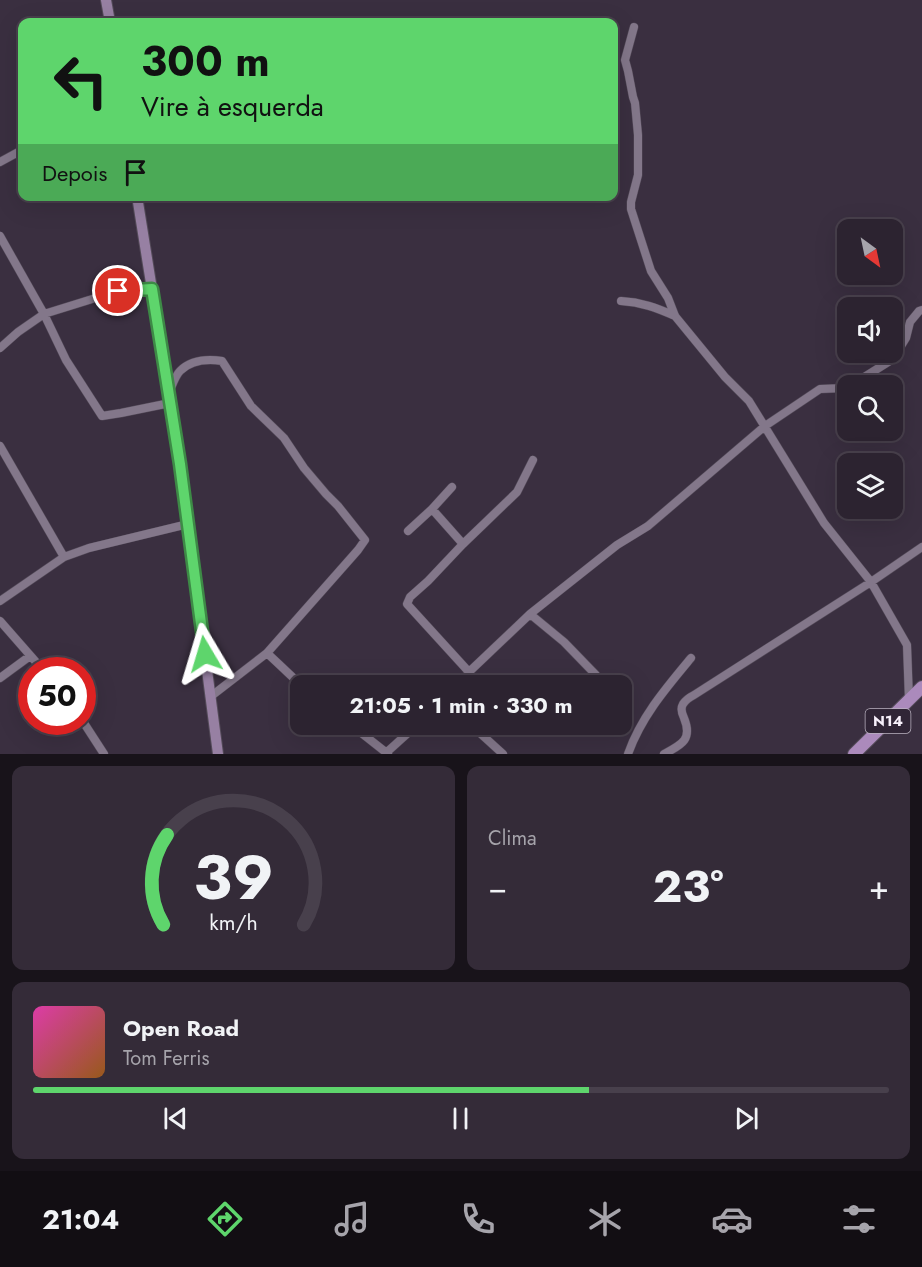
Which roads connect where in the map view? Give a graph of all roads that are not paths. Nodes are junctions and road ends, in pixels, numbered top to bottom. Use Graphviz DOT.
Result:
graph roads {
  1 [pos="106,0"];
  2 [pos="109,18"];
  3 [pos="634,27"];
  4 [pos="0,149"];
  5 [pos="18,152"];
  6 [pos="2,160"];
  7 [pos="138,201"];
  8 [pos="0,236"];
  9 [pos="152,289"];
  10 [pos="621,301"];
  11 [pos="922,310"];
  12 [pos="44,314"];
  13 [pos="675,316"];
  14 [pos="0,348"];
  15 [pos="867,375"];
  16 [pos="837,387"];
  17 [pos="170,398"];
  18 [pos="765,426"];
  19 [pos="0,446"];
  20 [pos="533,460"];
  21 [pos="452,487"];
  22 [pos="432,509"];
  23 [pos="188,524"];
  24 [pos="408,531"];
  25 [pos="463,544"];
  26 [pos="922,547"];
  27 [pos="64,557"];
  28 [pos="871,582"];
  29 [pos="0,601"];
  30 [pos="530,614"];
  31 [pos="0,621"];
  32 [pos="267,653"];
  33 [pos="30,656"];
  34 [pos="691,658"];
  35 [pos="469,672"];
  36 [pos="290,675"];
  37 [pos="467,675"];
  38 [pos="596,675"];
  39 [pos="0,678"];
  40 [pos="922,687"];
  41 [pos="210,697"];
  42 [pos="909,700"];
  43 [pos="92,735"];
  44 [pos="364,735"];
  45 [pos="407,735"];
  46 [pos="482,735"];
  47 [pos="388,753"];
  48 [pos="104,754"];
  49 [pos="218,754"];
  50 [pos="503,754"];
  51 [pos="627,754"];
  52 [pos="663,754"];
  53 [pos="854,754"];
  1 -- 2 [label="main road"];
  3 -- 13 [label="street"];
  4 -- 6 [label="street"];
  5 -- 6 [label="street"];
  7 -- 9 [label="main road"];
  8 -- 12 [label="street"];
  9 -- 12 [label="street"];
  9 -- 17 [label="main road"];
  10 -- 13 [label="street"];
  11 -- 15 [label="street"];
  12 -- 14 [label="street"];
  12 -- 17 [label="street"];
  13 -- 18 [label="street"];
  16 -- 18 [label="street"];
  17 -- 23 [label="main road"];
  17 -- 32 [label="street"];
  18 -- 28 [label="street"];
  18 -- 30 [label="street"];
  19 -- 27 [label="street"];
  20 -- 25 [label="street"];
  21 -- 22 [label="street"];
  22 -- 24 [label="street"];
  22 -- 25 [label="street"];
  23 -- 27 [label="street"];
  23 -- 41 [label="main road"];
  25 -- 35 [label="street"];
  26 -- 28 [label="street"];
  27 -- 29 [label="street"];
  28 -- 42 [label="street"];
  28 -- 52 [label="street"];
  30 -- 35 [label="street"];
  30 -- 38 [label="street"];
  31 -- 33 [label="street"];
  32 -- 36 [label="street"];
  32 -- 41 [label="street"];
  33 -- 39 [label="street"];
  34 -- 51 [label="street"];
  35 -- 37 [label="street"];
  40 -- 42 [label="main road, N14"];
  41 -- 49 [label="main road"];
  42 -- 53 [label="main road, N14"];
  43 -- 48 [label="street"];
  44 -- 47 [label="street"];
  45 -- 47 [label="street"];
  46 -- 50 [label="street"];
}
